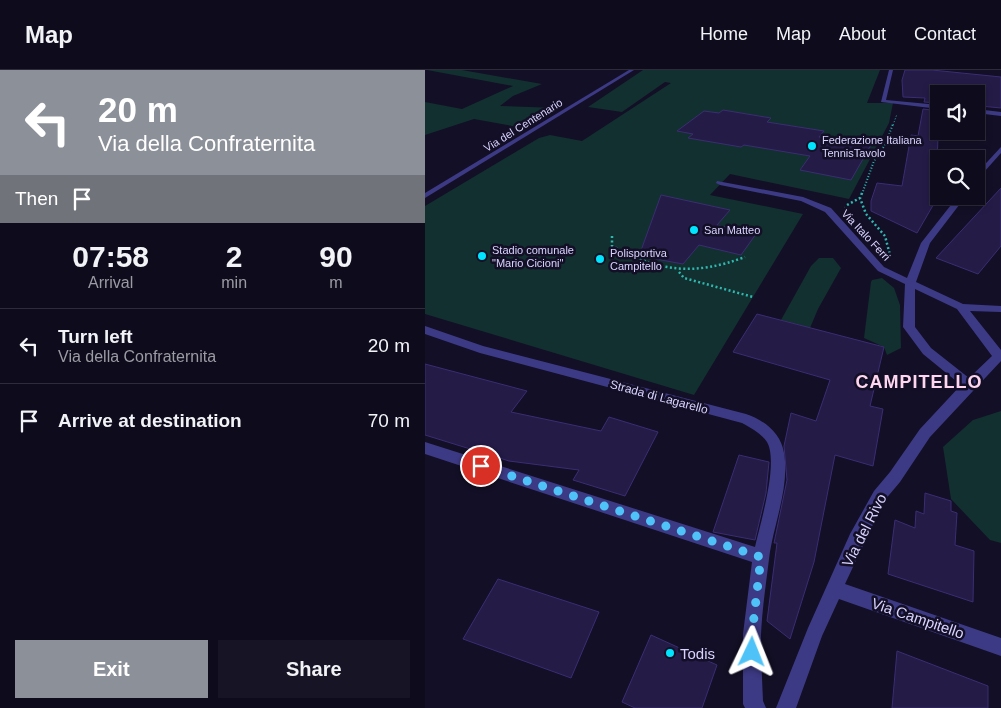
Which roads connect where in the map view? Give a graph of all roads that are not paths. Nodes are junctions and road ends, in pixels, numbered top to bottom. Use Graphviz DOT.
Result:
graph roads {
  1 [pos="632,70"];
  2 [pos="891,70"];
  3 [pos="930,106"];
  4 [pos="985,112"];
  5 [pos="1001,114"];
  6 [pos="1001,149"];
  7 [pos="985,168"];
  8 [pos="720,183"];
  9 [pos="425,196"];
  10 [pos="955,205"];
  11 [pos="909,283"];
  12 [pos="961,306"];
  13 [pos="1001,309"];
  14 [pos="425,330"];
  15 [pos="1000,355"];
  16 [pos="969,385"];
  17 [pos="425,448"];
  18 [pos="761,557"];
  19 [pos="835,589"];
  20 [pos="1001,648"];
  21 [pos="755,708"];
  22 [pos="786,708"];
  1 -- 9 [label="street, Via del Centenario"];
  2 -- 3 [label="street"];
  4 -- 5 [label="street"];
  6 -- 7 [label="street"];
  8 -- 11 [label="street, Via Italo Ferri"];
  10 -- 11 [label="street"];
  11 -- 12 [label="street, Via Italo Ferri"];
  11 -- 16 [label="street"];
  12 -- 13 [label="street"];
  12 -- 15 [label="street"];
  14 -- 18 [label="street, Strada di Lagarello"];
  15 -- 16 [label="street, Via del Rivo"];
  16 -- 19 [label="street, Via del Rivo"];
  17 -- 18 [label="street"];
  18 -- 21 [label="street, Strada di Lagarello"];
  19 -- 20 [label="street, Via Campitello"];
  19 -- 22 [label="street, Via del Rivo"];
}
